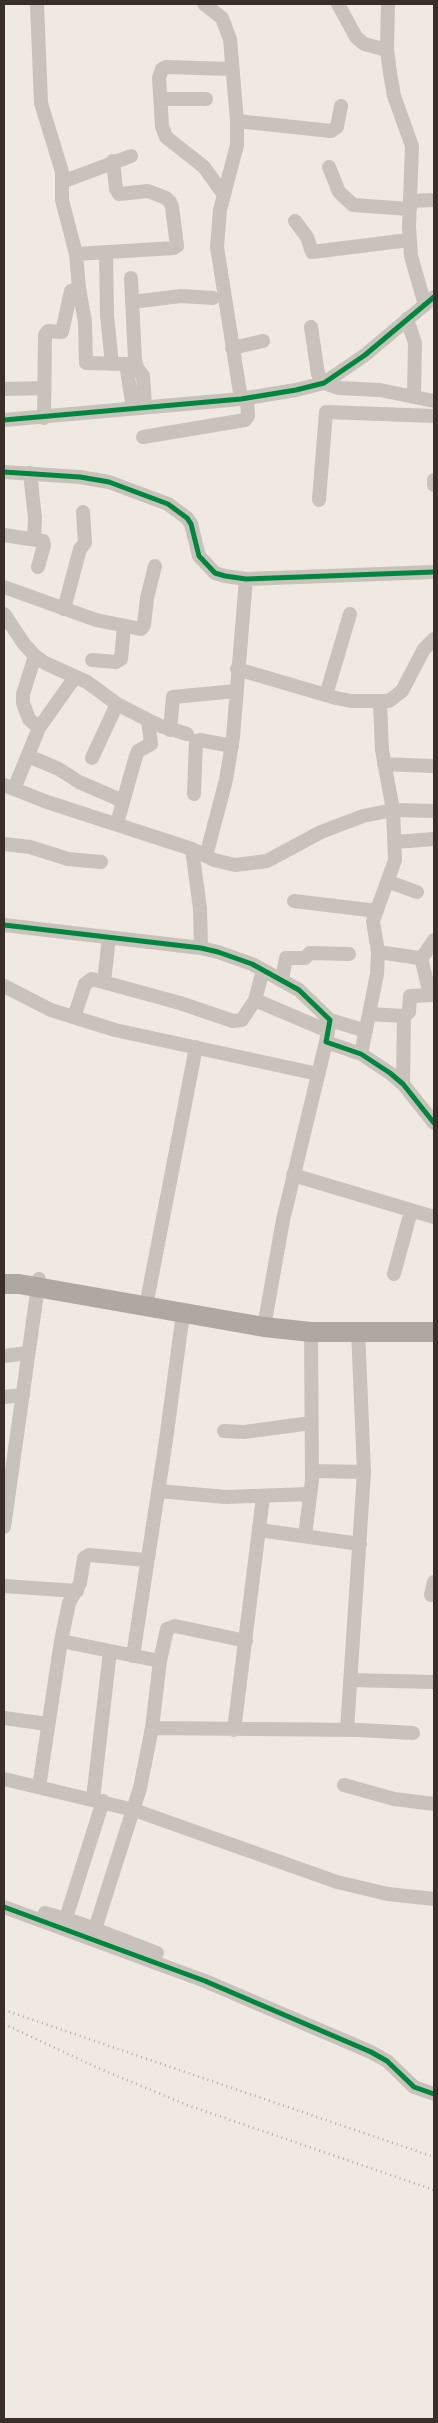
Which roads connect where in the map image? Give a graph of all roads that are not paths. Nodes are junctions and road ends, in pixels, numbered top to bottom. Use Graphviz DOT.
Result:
graph roads {
  1 [pos="37,4"];
  2 [pos="204,4"];
  3 [pos="338,4"];
  4 [pos="388,4"];
  5 [pos="387,50"];
  6 [pos="232,69"];
  7 [pos="206,99"];
  8 [pos="161,100"];
  9 [pos="341,106"];
  10 [pos="237,121"];
  11 [pos="131,156"];
  12 [pos="113,161"];
  13 [pos="329,167"];
  14 [pos="62,182"];
  15 [pos="224,195"];
  16 [pos="434,200"];
  17 [pos="410,205"];
  18 [pos="295,221"];
  19 [pos="409,240"];
  20 [pos="106,252"];
  21 [pos="76,254"];
  22 [pos="131,278"];
  23 [pos="79,288"];
  24 [pos="213,298"];
  25 [pos="430,301"];
  26 [pos="132,302"];
  27 [pos="407,319"];
  28 [pos="312,327"];
  29 [pos="263,341"];
  30 [pos="232,348"];
  31 [pos="112,364"];
  32 [pos="324,383"];
  33 [pos="44,388"];
  34 [pos="4,389"];
  35 [pos="414,396"];
  36 [pos="244,399"];
  37 [pos="434,401"];
  38 [pos="139,407"];
  39 [pos="434,416"];
  40 [pos="44,418"];
  41 [pos="4,420"];
  42 [pos="143,437"];
  43 [pos="4,472"];
  44 [pos="30,473"];
  45 [pos="434,480"];
  46 [pos="434,485"];
  47 [pos="319,500"];
  48 [pos="84,512"];
  49 [pos="4,535"];
  50 [pos="34,539"];
  51 [pos="156,566"];
  52 [pos="38,567"];
  53 [pos="434,572"];
  54 [pos="246,579"];
  55 [pos="4,587"];
  56 [pos="64,609"];
  57 [pos="4,614"];
  58 [pos="350,614"];
  59 [pos="124,627"];
  60 [pos="434,639"];
  61 [pos="35,656"];
  62 [pos="92,660"];
  63 [pos="237,669"];
  64 [pos="75,677"];
  65 [pos="236,691"];
  66 [pos="326,695"];
  67 [pos="380,702"];
  68 [pos="117,704"];
  69 [pos="148,720"];
  70 [pos="40,728"];
  71 [pos="170,730"];
  72 [pos="187,734"];
  73 [pos="232,746"];
  74 [pos="28,756"];
  75 [pos="92,758"];
  76 [pos="384,764"];
  77 [pos="431,766"];
  78 [pos="9,787"];
  79 [pos="194,794"];
  80 [pos="123,801"];
  81 [pos="394,810"];
  82 [pos="434,811"];
  83 [pos="117,823"];
  84 [pos="434,839"];
  85 [pos="395,842"];
  86 [pos="4,844"];
  87 [pos="192,849"];
  88 [pos="206,856"];
  89 [pos="101,862"];
  90 [pos="388,882"];
  91 [pos="417,892"];
  92 [pos="294,901"];
  93 [pos="377,911"];
  94 [pos="4,925"];
  95 [pos="109,938"];
  96 [pos="434,940"];
  97 [pos="200,948"];
  98 [pos="378,952"];
  99 [pos="349,954"];
  100 [pos="421,957"];
  101 [pos="263,970"];
  102 [pos="282,980"];
  103 [pos="104,982"];
  104 [pos="4,986"];
  105 [pos="432,995"];
  106 [pos="255,1000"];
  107 [pos="369,1014"];
  108 [pos="404,1016"];
  109 [pos="74,1017"];
  110 [pos="328,1031"];
  111 [pos="366,1031"];
  112 [pos="196,1047"];
  113 [pos="360,1054"];
  114 [pos="318,1074"];
  115 [pos="403,1084"];
  116 [pos="434,1119"];
  117 [pos="293,1175"];
  118 [pos="411,1210"];
  119 [pos="434,1218"];
  120 [pos="394,1274"];
  121 [pos="6,1279"];
  122 [pos="38,1283"];
  123 [pos="147,1301"];
  124 [pos="183,1313"];
  125 [pos="265,1321"];
  126 [pos="434,1321"];
  127 [pos="358,1330"];
  128 [pos="311,1332"];
  129 [pos="434,1332"];
  130 [pos="28,1353"];
  131 [pos="4,1356"];
  132 [pos="23,1395"];
  133 [pos="4,1397"];
  134 [pos="311,1423"];
  135 [pos="224,1431"];
  136 [pos="10,1439"];
  137 [pos="312,1471"];
  138 [pos="364,1472"];
  139 [pos="158,1491"];
  140 [pos="310,1494"];
  141 [pos="263,1497"];
  142 [pos="4,1527"];
  143 [pos="259,1530"];
  144 [pos="4,1531"];
  145 [pos="305,1536"];
  146 [pos="360,1544"];
  147 [pos="147,1560"];
  148 [pos="4,1586"];
  149 [pos="77,1591"];
  150 [pos="61,1641"];
  151 [pos="246,1641"];
  152 [pos="110,1651"];
  153 [pos="133,1656"];
  154 [pos="160,1661"];
  155 [pos="350,1680"];
  156 [pos="434,1682"];
  157 [pos="4,1718"];
  158 [pos="47,1724"];
  159 [pos="152,1728"];
  160 [pos="234,1730"];
  161 [pos="347,1730"];
  162 [pos="413,1733"];
  163 [pos="4,1779"];
  164 [pos="344,1785"];
  165 [pos="39,1787"];
  166 [pos="98,1800"];
  167 [pos="434,1804"];
  168 [pos="134,1810"];
  169 [pos="434,1899"];
  170 [pos="4,1901"];
  171 [pos="4,1907"];
  172 [pos="66,1918"];
  173 [pos="95,1929"];
  174 [pos="205,1981"];
  175 [pos="434,2094"];
  1 -- 14 [label="street"];
  2 -- 6 [label="street"];
  3 -- 5 [label="street"];
  4 -- 5 [label="street"];
  5 -- 17 [label="street"];
  6 -- 8 [label="street"];
  6 -- 10 [label="street"];
  7 -- 8 [label="street"];
  8 -- 15 [label="street"];
  9 -- 10 [label="street"];
  10 -- 15 [label="street"];
  11 -- 12 [label="street"];
  12 -- 14 [label="street"];
  12 -- 20 [label="street"];
  13 -- 17 [label="street"];
  14 -- 21 [label="street"];
  15 -- 30 [label="street"];
  16 -- 17 [label="street"];
  17 -- 19 [label="street"];
  18 -- 19 [label="street"];
  19 -- 25 [label="street"];
  20 -- 21 [label="street"];
  20 -- 31 [label="street"];
  21 -- 23 [label="street"];
  22 -- 26 [label="street"];
  23 -- 31 [label="street"];
  23 -- 33 [label="street"];
  24 -- 26 [label="street"];
  25 -- 27 [label="street"];
  26 -- 38 [label="street"];
  27 -- 32 [label="street"];
  27 -- 35 [label="street"];
  28 -- 32 [label="street"];
  29 -- 30 [label="street"];
  30 -- 36 [label="street"];
  31 -- 38 [label="street"];
  32 -- 35 [label="street"];
  32 -- 36 [label="street"];
  33 -- 34 [label="street"];
  33 -- 40 [label="street"];
  35 -- 37 [label="street"];
  36 -- 38 [label="street"];
  36 -- 42 [label="street"];
  38 -- 40 [label="street"];
  39 -- 47 [label="street"];
  40 -- 41 [label="street"];
  43 -- 44 [label="street"];
  44 -- 50 [label="street"];
  44 -- 54 [label="street"];
  45 -- 46 [label="street"];
  48 -- 56 [label="street"];
  49 -- 50 [label="street"];
  50 -- 52 [label="street"];
  51 -- 59 [label="street"];
  53 -- 54 [label="street"];
  54 -- 63 [label="street"];
  55 -- 56 [label="street"];
  56 -- 59 [label="street"];
  57 -- 61 [label="street"];
  58 -- 66 [label="street"];
  59 -- 62 [label="street"];
  60 -- 67 [label="street"];
  61 -- 64 [label="street"];
  61 -- 70 [label="street"];
  63 -- 65 [label="street"];
  63 -- 66 [label="street"];
  64 -- 68 [label="street"];
  64 -- 70 [label="street"];
  65 -- 71 [label="street"];
  65 -- 73 [label="street"];
  66 -- 67 [label="street"];
  67 -- 76 [label="street"];
  68 -- 69 [label="street"];
  68 -- 75 [label="street"];
  69 -- 71 [label="street"];
  69 -- 80 [label="street"];
  70 -- 74 [label="street"];
  71 -- 72 [label="street"];
  73 -- 79 [label="street"];
  73 -- 88 [label="street"];
  74 -- 78 [label="street"];
  74 -- 80 [label="street"];
  76 -- 77 [label="street"];
  76 -- 81 [label="street"];
  78 -- 83 [label="street"];
  80 -- 83 [label="street"];
  81 -- 82 [label="street"];
  81 -- 85 [label="street"];
  81 -- 88 [label="street"];
  83 -- 87 [label="street"];
  84 -- 85 [label="street"];
  85 -- 90 [label="street"];
  86 -- 89 [label="street"];
  87 -- 88 [label="street"];
  87 -- 97 [label="street"];
  90 -- 91 [label="street"];
  90 -- 93 [label="street"];
  92 -- 93 [label="street"];
  93 -- 98 [label="street"];
  94 -- 95 [label="street"];
  95 -- 97 [label="street"];
  95 -- 103 [label="street"];
  96 -- 100 [label="street"];
  97 -- 101 [label="street"];
  98 -- 100 [label="street"];
  98 -- 107 [label="street"];
  99 -- 102 [label="street"];
  100 -- 105 [label="street"];
  101 -- 102 [label="street"];
  101 -- 106 [label="street"];
  102 -- 110 [label="street"];
  103 -- 106 [label="street"];
  103 -- 109 [label="street"];
  104 -- 109 [label="street"];
  105 -- 108 [label="street"];
  106 -- 110 [label="street"];
  107 -- 108 [label="street"];
  107 -- 111 [label="street"];
  108 -- 115 [label="street"];
  109 -- 112 [label="street"];
  110 -- 111 [label="street"];
  110 -- 113 [label="street"];
  110 -- 114 [label="street"];
  111 -- 113 [label="street"];
  112 -- 114 [label="street"];
  112 -- 123 [label="street"];
  113 -- 115 [label="street"];
  114 -- 117 [label="street"];
  115 -- 116 [label="street"];
  117 -- 118 [label="street"];
  117 -- 125 [label="street"];
  118 -- 119 [label="street"];
  118 -- 120 [label="street"];
  121 -- 122 [label="highway"];
  122 -- 123 [label="highway"];
  122 -- 130 [label="street"];
  122 -- 144 [label="street"];
  123 -- 124 [label="highway"];
  123 -- 125 [label="highway"];
  124 -- 125 [label="highway"];
  124 -- 139 [label="street"];
  125 -- 126 [label="highway"];
  125 -- 128 [label="highway"];
  127 -- 128 [label="highway"];
  127 -- 129 [label="highway"];
  127 -- 138 [label="street"];
  128 -- 134 [label="street"];
  130 -- 131 [label="street"];
  130 -- 132 [label="street"];
  132 -- 133 [label="street"];
  132 -- 136 [label="street"];
  134 -- 135 [label="street"];
  134 -- 137 [label="street"];
  136 -- 142 [label="street"];
  137 -- 138 [label="street"];
  137 -- 140 [label="street"];
  138 -- 146 [label="street"];
  139 -- 141 [label="street"];
  139 -- 147 [label="street"];
  140 -- 141 [label="street"];
  140 -- 145 [label="street"];
  141 -- 143 [label="street"];
  143 -- 145 [label="street"];
  143 -- 151 [label="street"];
  145 -- 146 [label="street"];
  146 -- 155 [label="street"];
  147 -- 149 [label="street"];
  147 -- 153 [label="street"];
  148 -- 149 [label="street"];
  149 -- 150 [label="street"];
  150 -- 152 [label="street"];
  150 -- 158 [label="street"];
  151 -- 154 [label="street"];
  151 -- 160 [label="street"];
  152 -- 153 [label="street"];
  152 -- 166 [label="street"];
  153 -- 154 [label="street"];
  154 -- 159 [label="street"];
  155 -- 156 [label="street"];
  155 -- 161 [label="street"];
  157 -- 158 [label="street"];
  158 -- 165 [label="street"];
  159 -- 160 [label="street"];
  159 -- 168 [label="street"];
  160 -- 161 [label="street"];
  161 -- 162 [label="street"];
  163 -- 165 [label="street"];
  164 -- 167 [label="street"];
  165 -- 166 [label="street"];
  166 -- 168 [label="street"];
  166 -- 172 [label="street"];
  168 -- 169 [label="street"];
  168 -- 173 [label="street"];
  170 -- 172 [label="street"];
  171 -- 174 [label="street"];
  172 -- 173 [label="street"];
  173 -- 174 [label="street"];
  174 -- 175 [label="street"];
}
